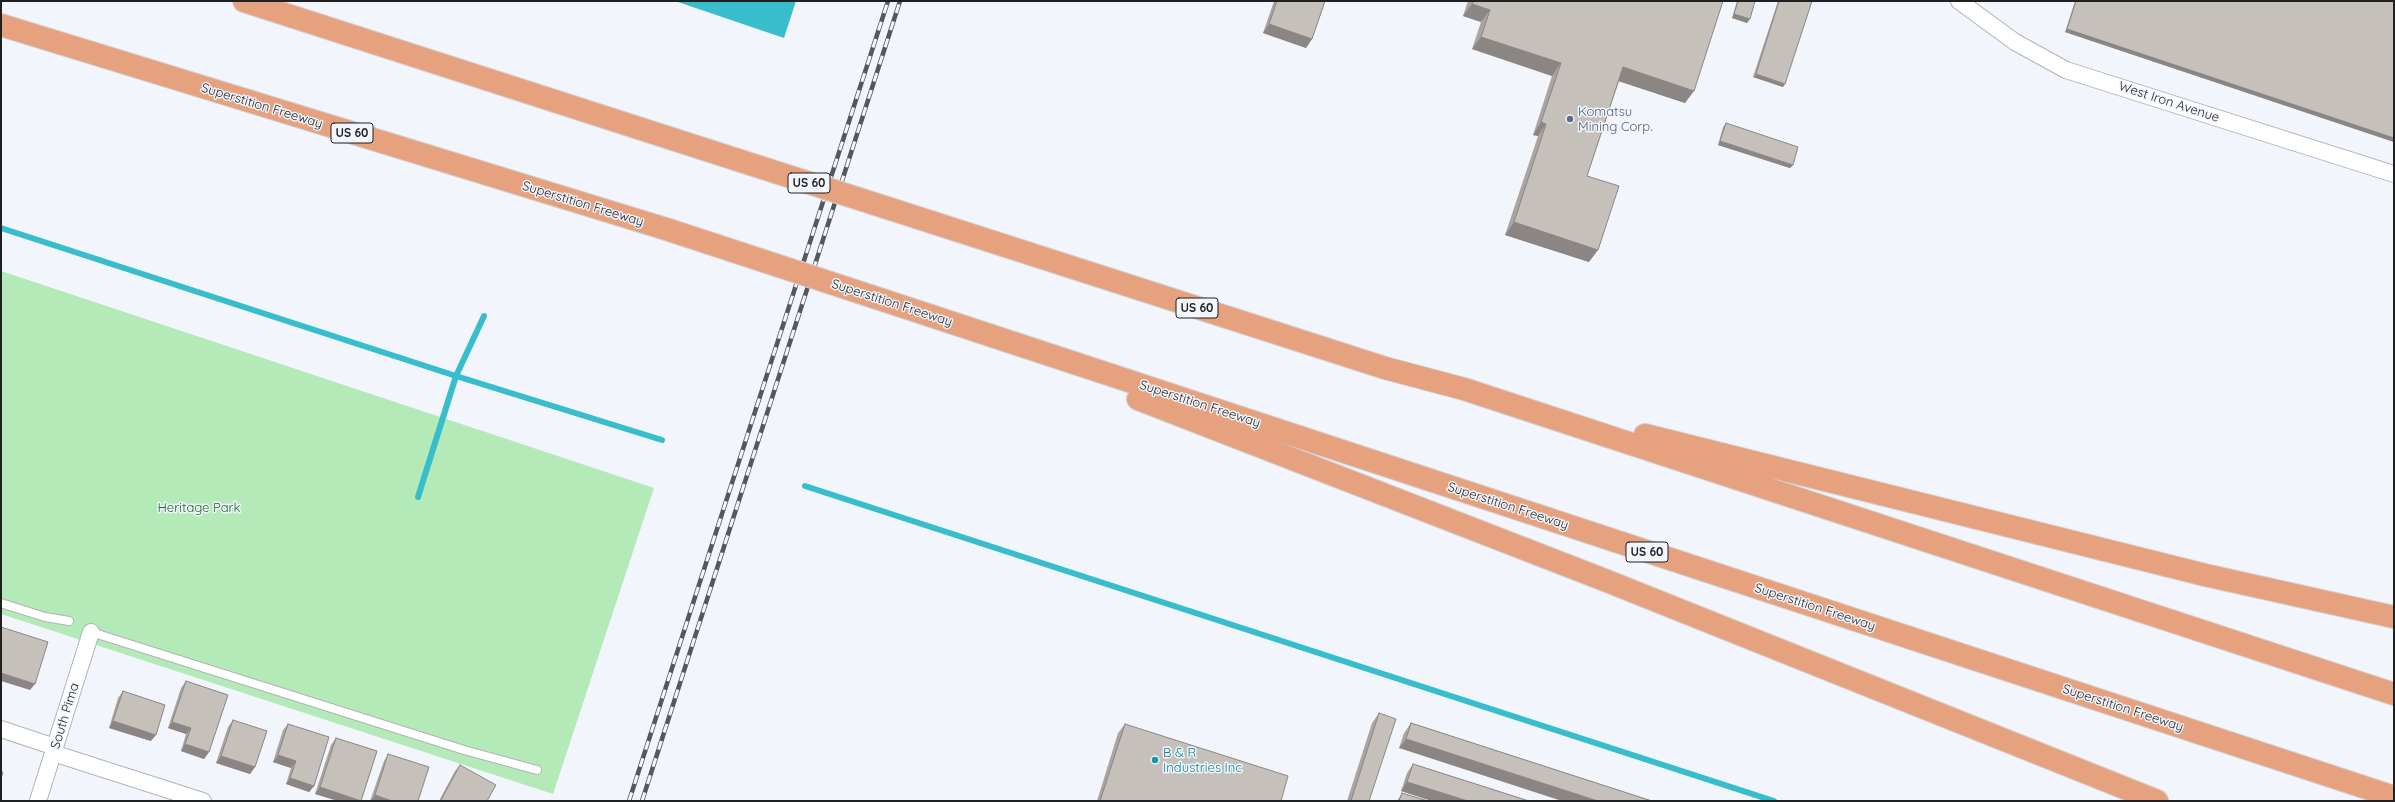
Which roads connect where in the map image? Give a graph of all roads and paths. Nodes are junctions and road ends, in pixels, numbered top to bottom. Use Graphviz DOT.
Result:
graph roads {
  1 [pos="244,1"];
  2 [pos="275,1"];
  3 [pos="1959,1"];
  4 [pos="1,25"];
  5 [pos="1,29"];
  6 [pos="38,37"];
  7 [pos="445,66"];
  8 [pos="2394,174"];
  9 [pos="901,306"];
  10 [pos="1464,389"];
  11 [pos="1,603"];
  12 [pos="2394,617"];
  13 [pos="68,621"];
  14 [pos="91,632"];
  15 [pos="2394,694"];
  16 [pos="1,729"];
  17 [pos="54,750"];
  18 [pos="537,770"];
  19 [pos="2394,797"];
  20 [pos="38,801"];
  21 [pos="203,801"];
  22 [pos="2156,801"];
  1 -- 7 [label="highway, US 60"];
  2 -- 7 [label="highway"];
  3 -- 8 [label="street, West Iron Avenue"];
  4 -- 6 [label="highway, Superstition Freeway / US 60"];
  5 -- 6 [label="highway"];
  6 -- 9 [label="highway, Superstition Freeway / US 60, bridge"];
  7 -- 10 [label="highway, US 60, bridge"];
  9 -- 19 [label="highway, Superstition Freeway / US 60"];
  9 -- 22 [label="highway"];
  10 -- 12 [label="highway"];
  10 -- 15 [label="highway, US 60"];
  11 -- 13 [label="lane"];
  14 -- 17 [label="street, South Pima"];
  14 -- 18 [label="lane"];
  16 -- 17 [label="street"];
  17 -- 20 [label="street, South Pima"];
  17 -- 21 [label="street"];
}
